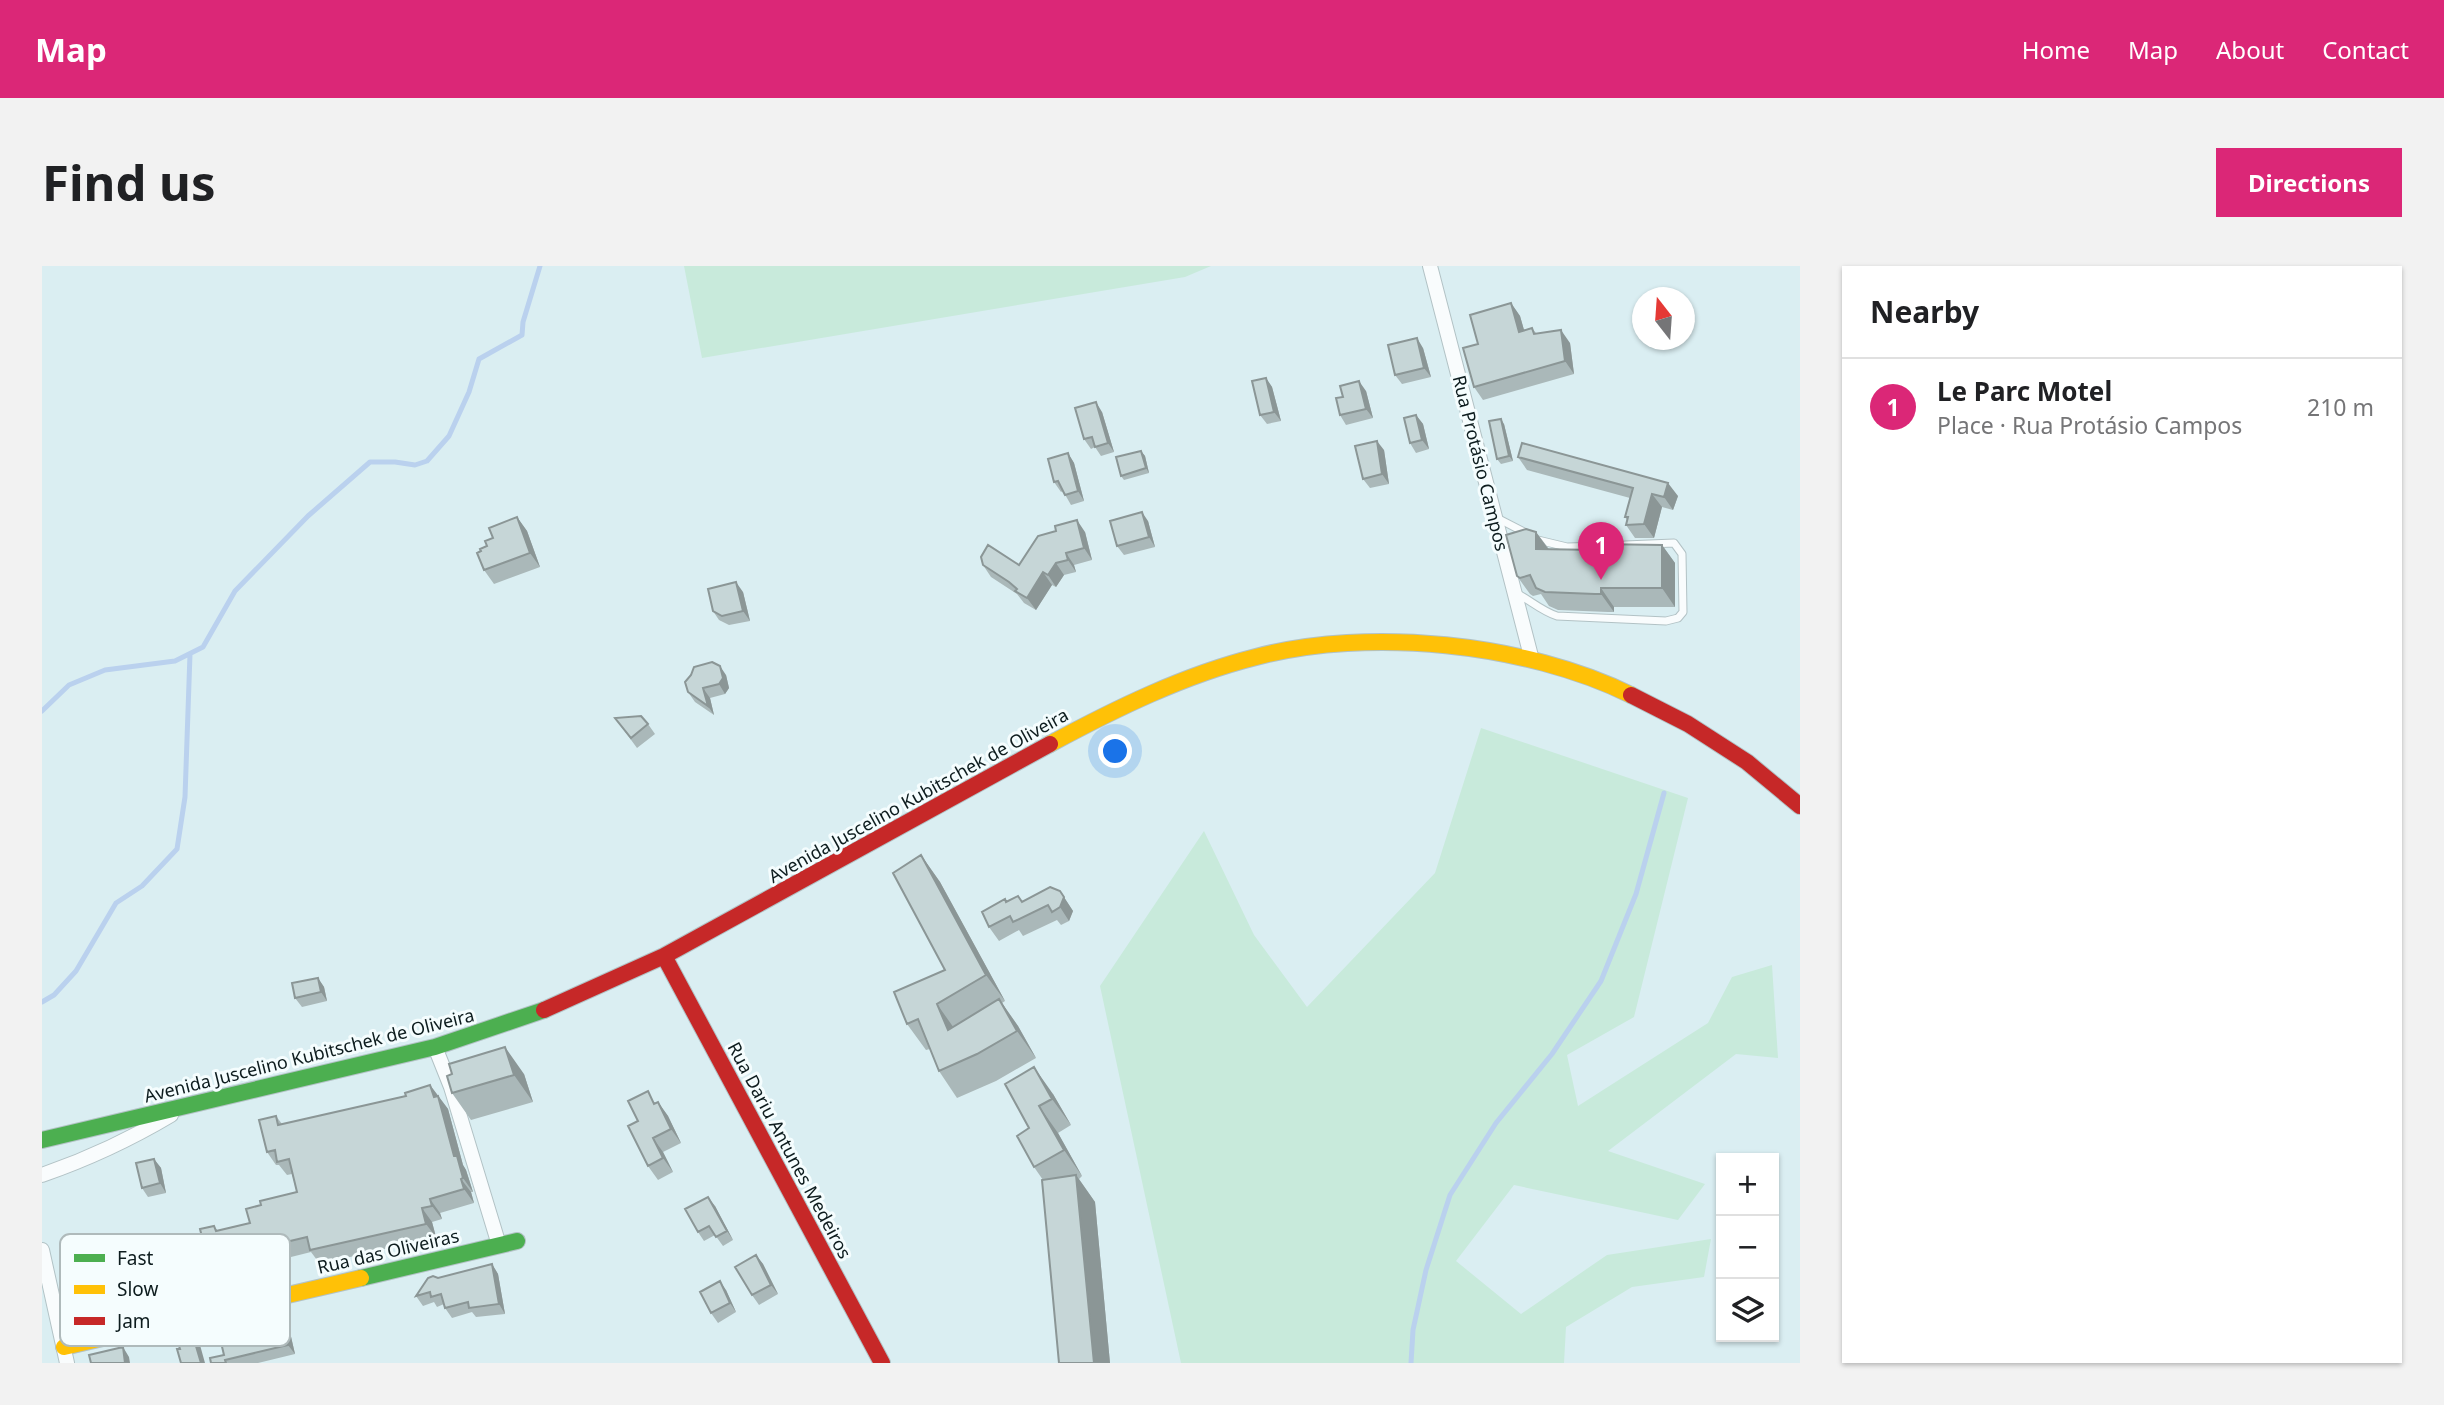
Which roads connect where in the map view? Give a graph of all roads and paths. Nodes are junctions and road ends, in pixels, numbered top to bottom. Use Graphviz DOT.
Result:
graph roads {
  1 [pos="1430,266"];
  2 [pos="1495,517"];
  3 [pos="1514,592"];
  4 [pos="1532,660"];
  5 [pos="1800,806"];
  6 [pos="664,956"];
  7 [pos="435,1047"];
  8 [pos="185,1107"];
  9 [pos="42,1140"];
  10 [pos="42,1175"];
  11 [pos="517,1241"];
  12 [pos="499,1245"];
  13 [pos="42,1250"];
  14 [pos="290,1298"];
  15 [pos="60,1329"];
  16 [pos="101,1346"];
  17 [pos="66,1355"];
  18 [pos="882,1363"];
  1 -- 2 [label="street, Rua Protásio Campos"];
  2 -- 3 [label="street, Rua Protásio Campos"];
  2 -- 3 [label="lane"];
  3 -- 4 [label="street, Rua Protásio Campos"];
  4 -- 5 [label="main road, Avenida Juscelino Kubitschek de Oliveira"];
  4 -- 6 [label="main road, Avenida Juscelino Kubitschek de Oliveira"];
  6 -- 7 [label="main road, Avenida Juscelino Kubitschek de Oliveira"];
  6 -- 18 [label="main road, Rua Dariu Antunes Medeiros"];
  7 -- 8 [label="main road, Avenida Juscelino Kubitschek de Oliveira"];
  7 -- 12 [label="street"];
  8 -- 9 [label="main road, Avenida Juscelino Kubitschek de Oliveira"];
  8 -- 10 [label="street"];
  11 -- 12 [label="main road, Rua das Oliveiras"];
  12 -- 14 [label="main road, Rua das Oliveiras"];
  13 -- 15 [label="street"];
  16 -- 17 [label="main road, Rua das Oliveiras"];
}
